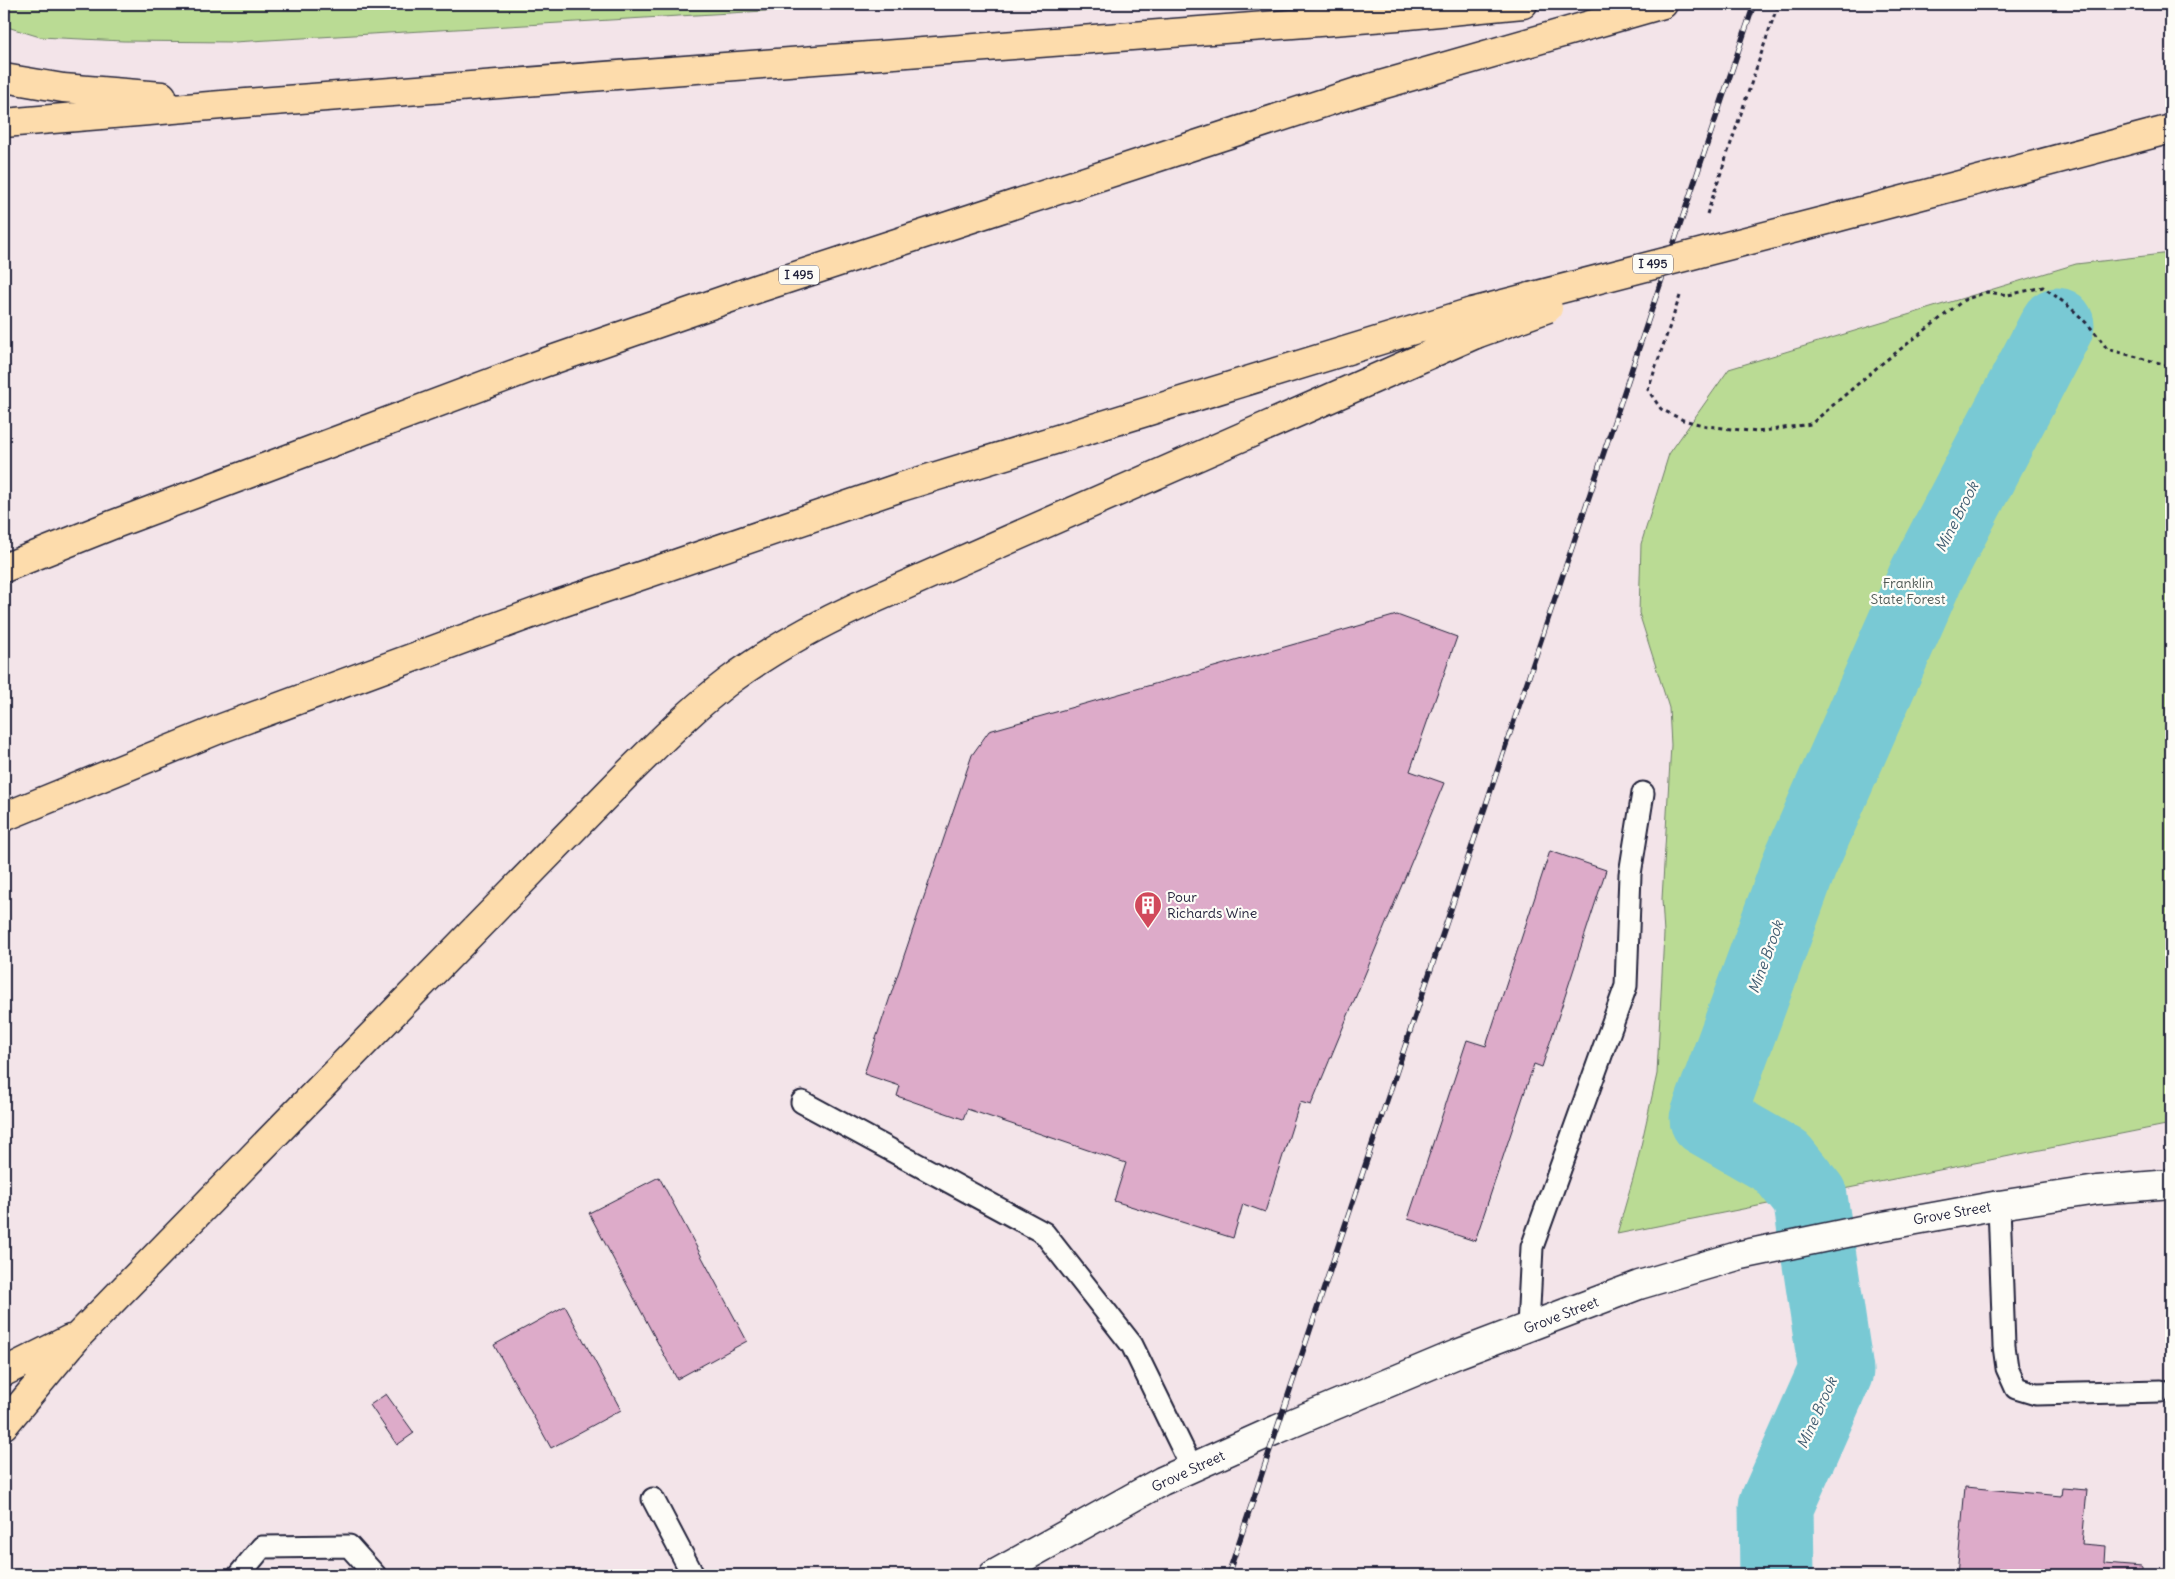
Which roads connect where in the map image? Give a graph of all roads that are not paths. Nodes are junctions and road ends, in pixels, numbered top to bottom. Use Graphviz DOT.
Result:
graph roads {
  1 [pos="1524,4"];
  2 [pos="1663,4"];
  3 [pos="4,78"];
  4 [pos="246,103"];
  5 [pos="4,123"];
  6 [pos="2171,129"];
  7 [pos="1474,323"];
  8 [pos="4,568"];
  9 [pos="1643,793"];
  10 [pos="4,817"];
  11 [pos="802,1102"];
  12 [pos="2171,1184"];
  13 [pos="1999,1205"];
  14 [pos="1528,1327"];
  15 [pos="79,1334"];
  16 [pos="4,1372"];
  17 [pos="2161,1391"];
  18 [pos="4,1425"];
  19 [pos="1192,1468"];
  20 [pos="653,1499"];
  21 [pos="239,1575"];
  22 [pos="375,1575"];
  23 [pos="692,1575"];
  24 [pos="993,1575"];
  1 -- 4 [label="highway"];
  2 -- 8 [label="highway, I 495"];
  3 -- 4 [label="highway"];
  4 -- 5 [label="highway"];
  6 -- 7 [label="highway, I 495, bridge"];
  7 -- 10 [label="highway, I 495"];
  7 -- 15 [label="highway"];
  9 -- 14 [label="lane"];
  11 -- 19 [label="lane"];
  12 -- 13 [label="main road, Grove Street"];
  13 -- 14 [label="main road, Grove Street"];
  13 -- 17 [label="lane"];
  14 -- 19 [label="main road, Grove Street"];
  15 -- 16 [label="highway"];
  15 -- 18 [label="highway"];
  19 -- 24 [label="main road, Grove Street"];
  20 -- 23 [label="lane"];
  21 -- 22 [label="lane"];
}
